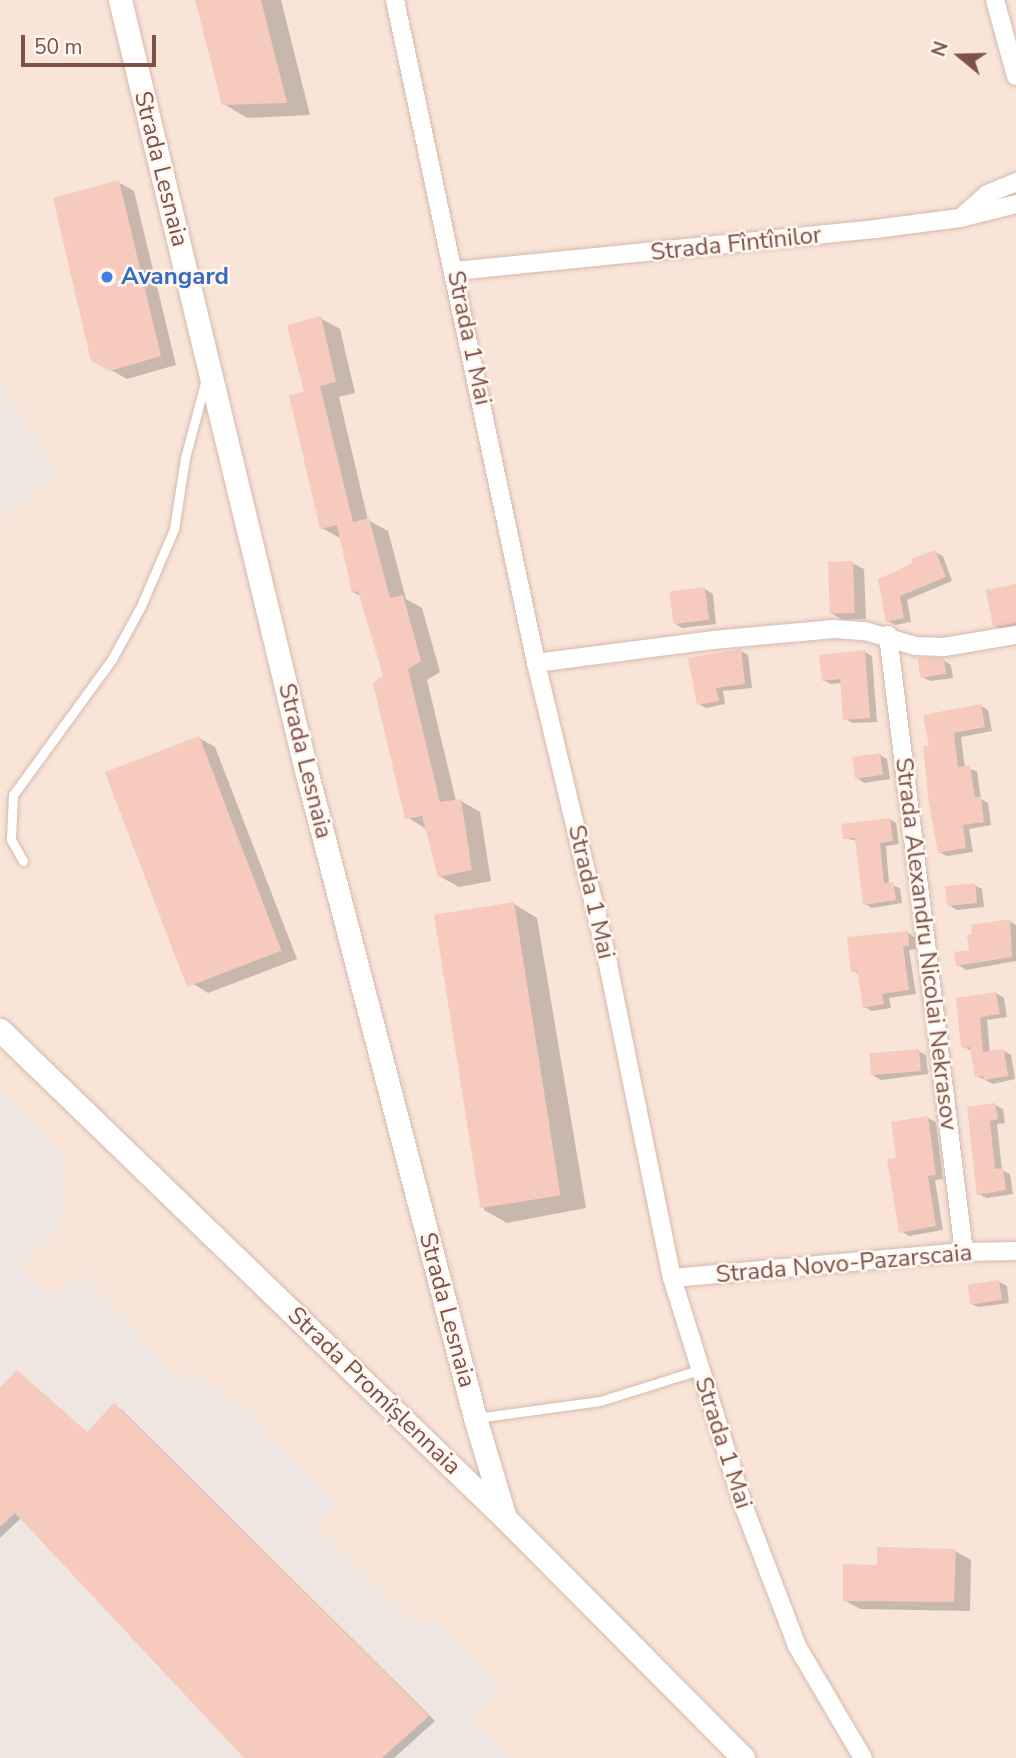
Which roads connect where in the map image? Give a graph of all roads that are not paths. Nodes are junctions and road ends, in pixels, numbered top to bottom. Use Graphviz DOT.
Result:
graph roads {
  1 [pos="120,0"];
  2 [pos="395,0"];
  3 [pos="995,0"];
  4 [pos="1016,76"];
  5 [pos="1016,182"];
  6 [pos="1016,204"];
  7 [pos="960,218"];
  8 [pos="455,271"];
  9 [pos="209,368"];
  10 [pos="888,635"];
  11 [pos="1016,635"];
  12 [pos="536,663"];
  13 [pos="23,861"];
  14 [pos="0,1030"];
  15 [pos="1016,1251"];
  16 [pos="964,1252"];
  17 [pos="672,1278"];
  18 [pos="699,1370"];
  19 [pos="475,1418"];
  20 [pos="505,1518"];
  21 [pos="743,1758"];
  22 [pos="863,1758"];
  1 -- 9 [label="street, Strada Lesnaia"];
  2 -- 8 [label="street, Strada 1 Mai"];
  3 -- 4 [label="street"];
  5 -- 7 [label="street"];
  6 -- 7 [label="street, Strada Fîntînilor"];
  7 -- 8 [label="street, Strada Fîntînilor"];
  8 -- 12 [label="street, Strada 1 Mai"];
  9 -- 13 [label="lane"];
  9 -- 19 [label="street, Strada Lesnaia"];
  10 -- 11 [label="street"];
  10 -- 12 [label="street"];
  10 -- 16 [label="street, Strada Alexandru Nicolai Nekrasov"];
  12 -- 17 [label="street, Strada 1 Mai"];
  14 -- 20 [label="street, Strada Promîșlennaia"];
  15 -- 16 [label="street, Strada Novo-Pazarscaia"];
  16 -- 17 [label="street, Strada Novo-Pazarscaia"];
  17 -- 18 [label="street, Strada 1 Mai"];
  18 -- 19 [label="lane"];
  18 -- 22 [label="street, Strada 1 Mai"];
  19 -- 20 [label="street, Strada Lesnaia"];
  20 -- 21 [label="street, Strada Promîșlennaia"];
}
